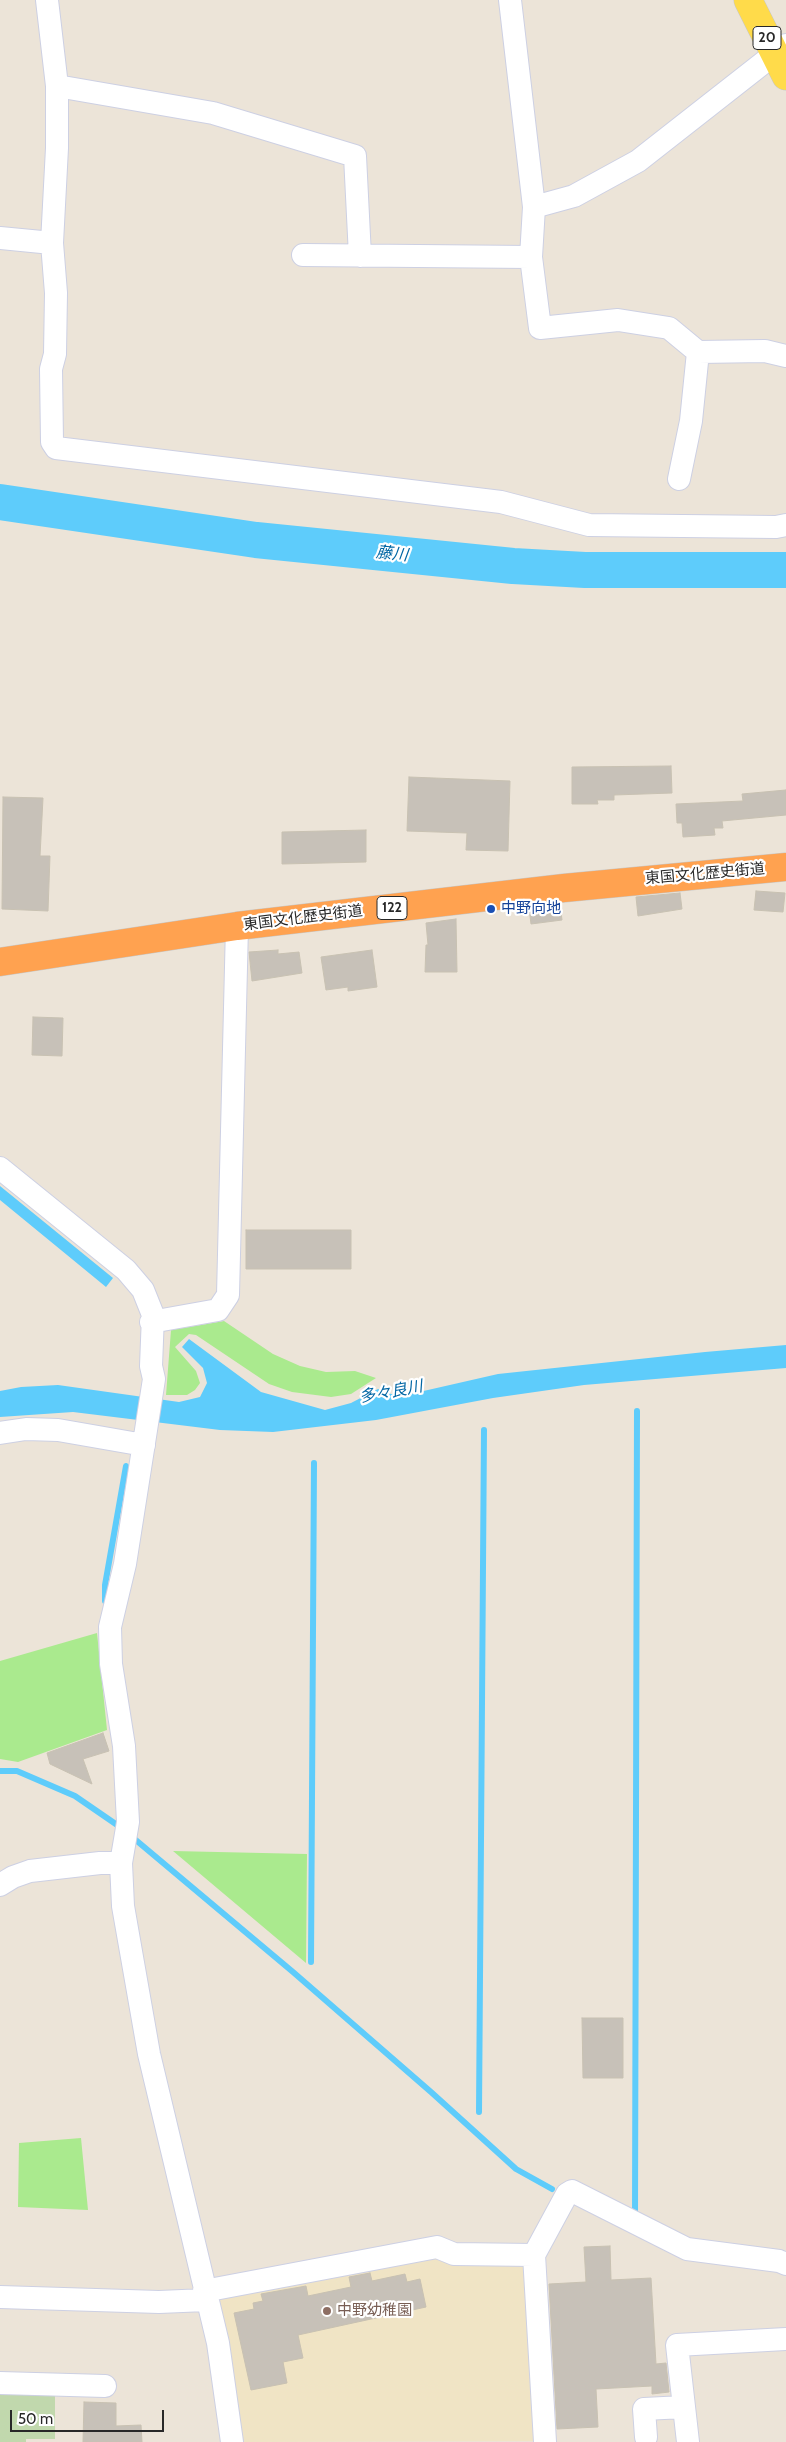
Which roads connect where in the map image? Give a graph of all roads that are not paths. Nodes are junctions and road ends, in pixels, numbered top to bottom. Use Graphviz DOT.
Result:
graph roads {
  1 [pos="46,0"];
  2 [pos="510,0"];
  3 [pos="748,0"];
  4 [pos="782,59"];
  5 [pos="57,86"];
  6 [pos="534,207"];
  7 [pos="0,238"];
  8 [pos="52,243"];
  9 [pos="303,256"];
  10 [pos="360,256"];
  11 [pos="531,256"];
  12 [pos="698,352"];
  13 [pos="786,356"];
  14 [pos="679,479"];
  15 [pos="786,525"];
  16 [pos="786,867"];
  17 [pos="237,926"];
  18 [pos="0,962"];
  19 [pos="0,1168"];
  20 [pos="151,1322"];
  21 [pos="0,1433"];
  22 [pos="144,1441"];
  23 [pos="121,1863"];
  24 [pos="0,1885"];
  25 [pos="534,2254"];
  26 [pos="786,2264"];
  27 [pos="205,2296"];
  28 [pos="0,2297"];
  29 [pos="786,2338"];
  30 [pos="0,2382"];
  31 [pos="105,2386"];
  32 [pos="684,2407"];
  33 [pos="646,2437"];
  34 [pos="232,2442"];
  35 [pos="545,2442"];
  36 [pos="688,2442"];
  1 -- 5 [label="street"];
  2 -- 6 [label="street"];
  3 -- 4 [label="main road, 20"];
  4 -- 6 [label="street"];
  5 -- 8 [label="street"];
  5 -- 10 [label="street"];
  6 -- 11 [label="street"];
  7 -- 8 [label="street"];
  8 -- 15 [label="street"];
  9 -- 10 [label="street"];
  10 -- 11 [label="street"];
  11 -- 12 [label="street"];
  12 -- 13 [label="street"];
  12 -- 14 [label="street"];
  16 -- 17 [label="highway, 東国文化歴史街道 / 122"];
  17 -- 18 [label="highway, 東国文化歴史街道 / 122"];
  17 -- 20 [label="street"];
  19 -- 20 [label="street"];
  20 -- 22 [label="street"];
  21 -- 22 [label="street"];
  22 -- 23 [label="street"];
  23 -- 24 [label="street"];
  23 -- 27 [label="street"];
  25 -- 26 [label="street"];
  25 -- 27 [label="street"];
  25 -- 35 [label="street"];
  27 -- 28 [label="street"];
  27 -- 34 [label="street"];
  29 -- 32 [label="street"];
  30 -- 31 [label="street"];
  32 -- 33 [label="street"];
  32 -- 36 [label="street"];
}
